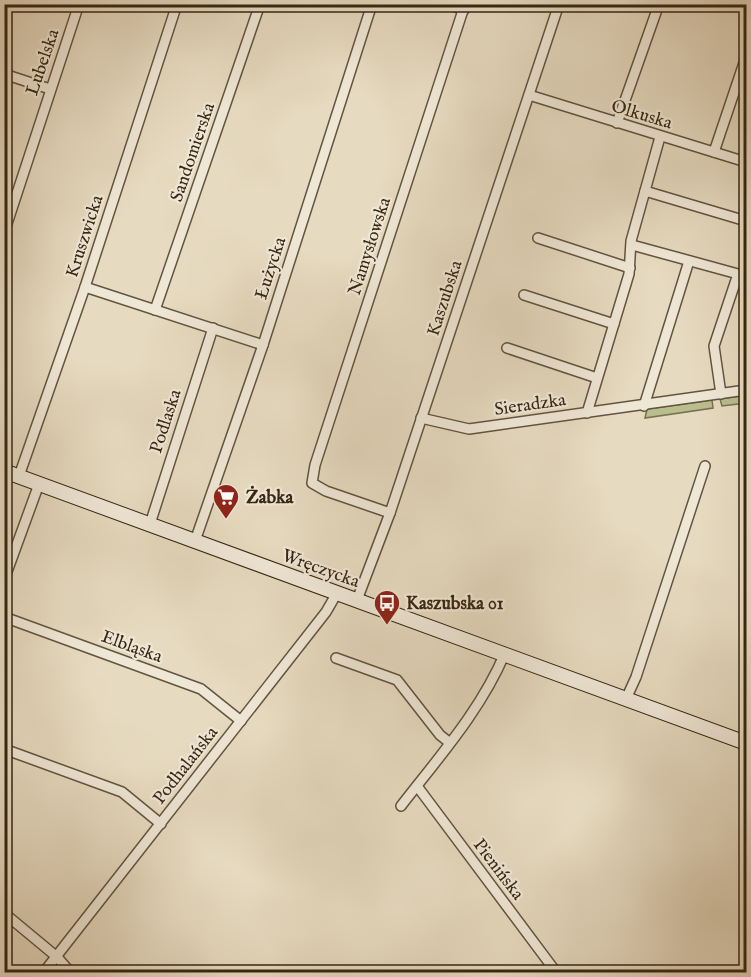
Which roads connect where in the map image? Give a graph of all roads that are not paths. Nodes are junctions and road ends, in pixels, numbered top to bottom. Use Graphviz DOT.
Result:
graph roads {
  1 [pos="79,4"];
  2 [pos="177,4"];
  3 [pos="260,4"];
  4 [pos="372,4"];
  5 [pos="448,4"];
  6 [pos="559,4"];
  7 [pos="659,4"];
  8 [pos="464,7"];
  9 [pos="747,57"];
  10 [pos="4,74"];
  11 [pos="50,89"];
  12 [pos="529,95"];
  13 [pos="617,123"];
  14 [pos="660,137"];
  15 [pos="714,152"];
  16 [pos="747,162"];
  17 [pos="645,192"];
  18 [pos="747,221"];
  19 [pos="4,233"];
  20 [pos="538,238"];
  21 [pos="632,245"];
  22 [pos="689,261"];
  23 [pos="630,268"];
  24 [pos="85,287"];
  25 [pos="524,295"];
  26 [pos="155,310"];
  27 [pos="614,324"];
  28 [pos="213,328"];
  29 [pos="263,345"];
  30 [pos="507,348"];
  31 [pos="597,378"];
  32 [pos="747,390"];
  33 [pos="721,394"];
  34 [pos="644,406"];
  35 [pos="587,413"];
  36 [pos="421,418"];
  37 [pos="705,466"];
  38 [pos="4,471"];
  39 [pos="19,476"];
  40 [pos="39,484"];
  41 [pos="390,513"];
  42 [pos="150,524"];
  43 [pos="195,541"];
  44 [pos="4,580"];
  45 [pos="337,593"];
  46 [pos="357,600"];
  47 [pos="4,617"];
  48 [pos="505,653"];
  49 [pos="336,658"];
  50 [pos="626,699"];
  51 [pos="241,722"];
  52 [pos="450,743"];
  53 [pos="747,743"];
  54 [pos="4,748"];
  55 [pos="417,786"];
  56 [pos="401,806"];
  57 [pos="161,824"];
  58 [pos="4,913"];
  59 [pos="57,957"];
  60 [pos="44,972"];
  61 [pos="70,972"];
  62 [pos="556,972"];
  1 -- 11 [label="street, Lubelska"];
  2 -- 24 [label="street, Kruszwicka"];
  3 -- 26 [label="street, Sandomierska"];
  4 -- 29 [label="street, Łużycka"];
  5 -- 8 [label="street"];
  6 -- 12 [label="street, Kaszubska"];
  7 -- 13 [label="street"];
  8 -- 41 [label="street, Namysłowska"];
  9 -- 15 [label="street"];
  10 -- 11 [label="street"];
  11 -- 19 [label="street, Lubelska"];
  12 -- 13 [label="street, Olkuska"];
  12 -- 36 [label="street, Kaszubska"];
  13 -- 14 [label="street, Olkuska"];
  14 -- 15 [label="street, Olkuska"];
  14 -- 17 [label="street"];
  15 -- 16 [label="street, Olkuska"];
  17 -- 18 [label="street"];
  17 -- 21 [label="street"];
  20 -- 23 [label="street"];
  21 -- 22 [label="street"];
  21 -- 23 [label="street"];
  22 -- 33 [label="street"];
  22 -- 34 [label="street"];
  23 -- 27 [label="street"];
  24 -- 26 [label="street"];
  24 -- 39 [label="street, Kruszwicka"];
  25 -- 27 [label="street"];
  26 -- 28 [label="street"];
  27 -- 31 [label="street"];
  28 -- 29 [label="street"];
  28 -- 42 [label="street, Podlaska"];
  29 -- 43 [label="street, Łużycka"];
  30 -- 31 [label="street, Sieradzka"];
  31 -- 35 [label="street"];
  32 -- 33 [label="street, Sieradzka"];
  33 -- 34 [label="street, Sieradzka"];
  34 -- 35 [label="street, Sieradzka"];
  35 -- 36 [label="street, Sieradzka"];
  36 -- 41 [label="street, Kaszubska"];
  37 -- 50 [label="street"];
  38 -- 39 [label="main road, Wręczycka"];
  39 -- 40 [label="main road, Wręczycka"];
  40 -- 42 [label="main road, Wręczycka"];
  40 -- 44 [label="street"];
  41 -- 46 [label="street, Kaszubska"];
  42 -- 43 [label="main road, Wręczycka"];
  43 -- 45 [label="main road, Wręczycka"];
  45 -- 46 [label="main road, Wręczycka"];
  45 -- 51 [label="street, Podhalańska"];
  46 -- 48 [label="main road, Wręczycka"];
  47 -- 51 [label="street, Elbląska"];
  48 -- 50 [label="main road, Wręczycka"];
  48 -- 52 [label="street"];
  49 -- 52 [label="street"];
  50 -- 53 [label="main road, Wręczycka"];
  51 -- 57 [label="street, Podhalańska"];
  52 -- 55 [label="street"];
  54 -- 57 [label="street"];
  55 -- 56 [label="street"];
  55 -- 62 [label="street, Pienińska"];
  57 -- 59 [label="street, Podhalańska"];
  58 -- 59 [label="street"];
  59 -- 60 [label="street, Podhalańska"];
  59 -- 61 [label="street"];
}
